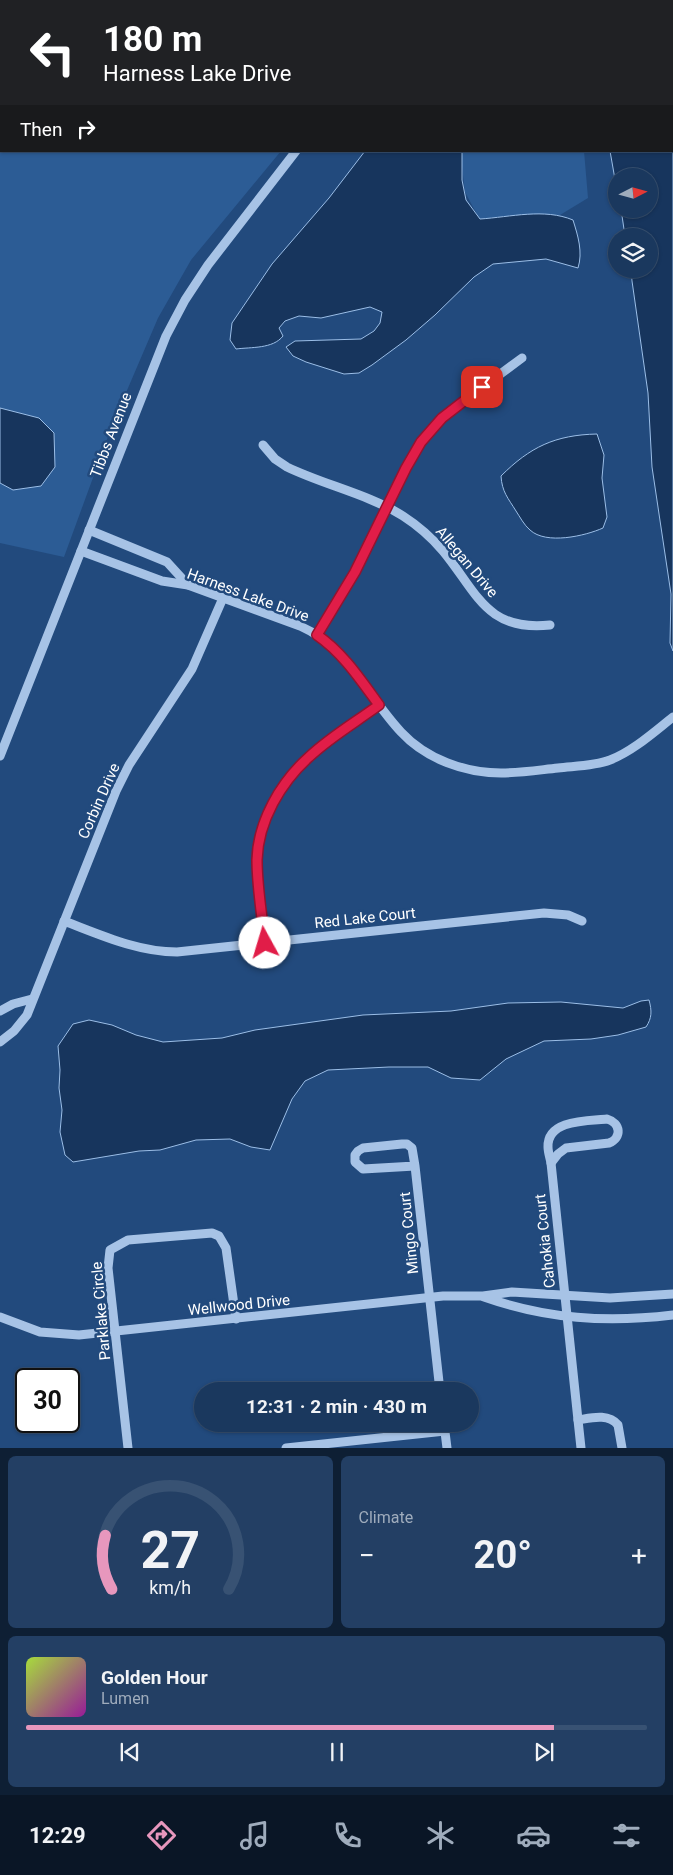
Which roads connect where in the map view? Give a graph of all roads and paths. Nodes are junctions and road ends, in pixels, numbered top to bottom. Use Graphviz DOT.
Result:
graph roads {
  1 [pos="295,152"];
  2 [pos="522,358"];
  3 [pos="263,446"];
  4 [pos="387,507"];
  5 [pos="89,530"];
  6 [pos="81,551"];
  7 [pos="188,585"];
  8 [pos="223,598"];
  9 [pos="550,625"];
  10 [pos="317,635"];
  11 [pos="379,705"];
  12 [pos="673,717"];
  13 [pos="0,756"];
  14 [pos="64,921"];
  15 [pos="582,921"];
  16 [pos="265,943"];
  17 [pos="32,999"];
  18 [pos="0,1011"];
  19 [pos="0,1042"];
  20 [pos="551,1163"];
  21 [pos="415,1166"];
  22 [pos="673,1294"];
  23 [pos="564,1295"];
  24 [pos="483,1296"];
  25 [pos="430,1298"];
  26 [pos="673,1315"];
  27 [pos="567,1316"];
  28 [pos="0,1317"];
  29 [pos="236,1319"];
  30 [pos="115,1332"];
  31 [pos="439,1382"];
  32 [pos="578,1420"];
  33 [pos="407,1432"];
  34 [pos="445,1432"];
  35 [pos="128,1448"];
  36 [pos="286,1448"];
  37 [pos="447,1448"];
  38 [pos="581,1448"];
  39 [pos="622,1448"];
  1 -- 5 [label="street, Tibbs Avenue"];
  2 -- 4 [label="street"];
  3 -- 4 [label="street, Allegan Drive"];
  4 -- 9 [label="street, Allegan Drive"];
  4 -- 10 [label="street"];
  5 -- 6 [label="street, Tibbs Avenue"];
  5 -- 7 [label="street"];
  6 -- 7 [label="street, Harness Lake Drive"];
  6 -- 13 [label="street, Tibbs Avenue"];
  7 -- 8 [label="street, Harness Lake Drive"];
  8 -- 10 [label="street, Harness Lake Drive"];
  8 -- 14 [label="street, Corbin Drive"];
  10 -- 11 [label="street, Harness Lake Drive"];
  11 -- 12 [label="street, Harness Lake Drive"];
  11 -- 16 [label="street"];
  14 -- 16 [label="street, Red Lake Court"];
  14 -- 17 [label="street, Corbin Drive"];
  15 -- 16 [label="street, Red Lake Court"];
  17 -- 18 [label="street"];
  17 -- 19 [label="street, Corbin Drive"];
  20 -- 20 [label="street, Cahokia Court"];
  20 -- 23 [label="street, Cahokia Court"];
  21 -- 21 [label="street, Mingo Court"];
  21 -- 25 [label="street, Mingo Court"];
  22 -- 23 [label="street, Wellwood Drive"];
  23 -- 24 [label="street, Wellwood Drive"];
  23 -- 27 [label="street, Cahokia Court"];
  24 -- 25 [label="street, Wellwood Drive"];
  24 -- 27 [label="street, Wellwood Drive"];
  25 -- 29 [label="street, Wellwood Drive"];
  25 -- 31 [label="street, Mingo Court"];
  26 -- 27 [label="street, Wellwood Drive"];
  27 -- 32 [label="street, Cahokia Court"];
  28 -- 30 [label="street, Wellwood Drive"];
  29 -- 30 [label="street, Wellwood Drive"];
  29 -- 30 [label="street, Parklake Circle"];
  30 -- 35 [label="street, Parklake Circle"];
  32 -- 38 [label="street, Cahokia Court"];
  32 -- 39 [label="street"];
  33 -- 36 [label="street"];
  34 -- 37 [label="street"];
}
